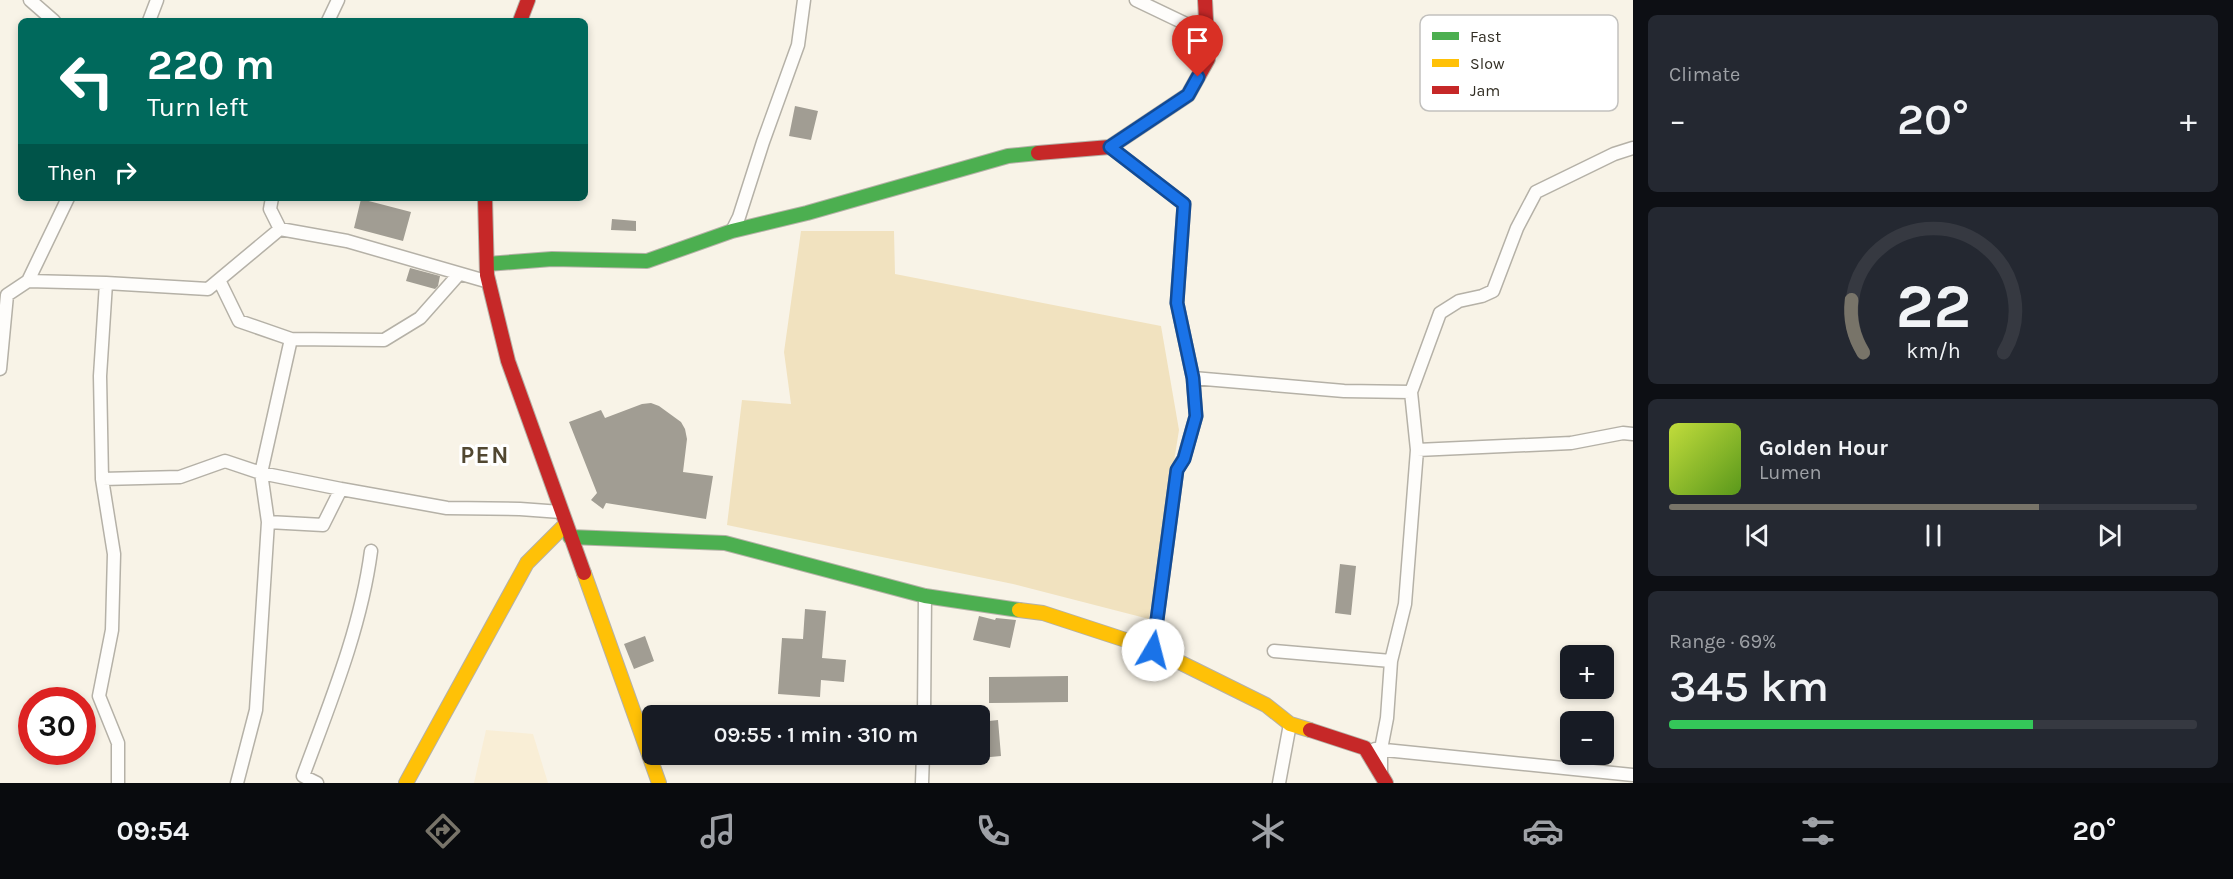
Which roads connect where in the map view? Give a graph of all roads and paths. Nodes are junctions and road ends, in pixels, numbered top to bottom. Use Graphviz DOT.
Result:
graph roads {
  1 [pos="30,0"];
  2 [pos="157,0"];
  3 [pos="338,0"];
  4 [pos="528,0"];
  5 [pos="804,0"];
  6 [pos="1136,0"];
  7 [pos="1206,0"];
  8 [pos="51,18"];
  9 [pos="150,18"];
  10 [pos="329,18"];
  11 [pos="521,18"];
  12 [pos="1207,34"];
  13 [pos="1110,147"];
  14 [pos="1633,148"];
  15 [pos="67,201"];
  16 [pos="271,201"];
  17 [pos="485,201"];
  18 [pos="280,229"];
  19 [pos="732,231"];
  20 [pos="487,264"];
  21 [pos="459,274"];
  22 [pos="219,280"];
  23 [pos="28,281"];
  24 [pos="489,282"];
  25 [pos="106,283"];
  26 [pos="3,296"];
  27 [pos="291,339"];
  28 [pos="0,369"];
  29 [pos="1193,378"];
  30 [pos="1411,392"];
  31 [pos="1633,434"];
  32 [pos="1417,450"];
  33 [pos="261,473"];
  34 [pos="102,479"];
  35 [pos="341,489"];
  36 [pos="268,522"];
  37 [pos="565,525"];
  38 [pos="371,551"];
  39 [pos="925,596"];
  40 [pos="1153,650"];
  41 [pos="1274,651"];
  42 [pos="1391,662"];
  43 [pos="924,705"];
  44 [pos="1290,724"];
  45 [pos="1365,748"];
  46 [pos="1381,749"];
  47 [pos="923,765"];
  48 [pos="1633,775"];
  49 [pos="1383,778"];
  50 [pos="118,783"];
  51 [pos="237,783"];
  52 [pos="317,783"];
  53 [pos="406,783"];
  54 [pos="659,783"];
  55 [pos="922,783"];
  56 [pos="1279,783"];
  1 -- 8 [label="street"];
  2 -- 9 [label="street"];
  3 -- 10 [label="street"];
  4 -- 11 [label="street"];
  5 -- 19 [label="street"];
  6 -- 12 [label="street"];
  7 -- 12 [label="street"];
  12 -- 13 [label="street"];
  13 -- 19 [label="street"];
  13 -- 29 [label="street"];
  14 -- 30 [label="street"];
  15 -- 23 [label="street"];
  16 -- 18 [label="street"];
  17 -- 20 [label="street"];
  18 -- 21 [label="street"];
  18 -- 22 [label="street"];
  19 -- 20 [label="street"];
  20 -- 24 [label="street"];
  21 -- 24 [label="street"];
  21 -- 27 [label="street"];
  22 -- 25 [label="street"];
  22 -- 27 [label="street"];
  23 -- 25 [label="street"];
  23 -- 26 [label="street"];
  24 -- 37 [label="street"];
  25 -- 34 [label="street"];
  26 -- 28 [label="street"];
  27 -- 33 [label="street"];
  29 -- 30 [label="street"];
  29 -- 40 [label="street"];
  30 -- 32 [label="street"];
  31 -- 32 [label="street"];
  32 -- 42 [label="street"];
  33 -- 34 [label="street"];
  33 -- 35 [label="street"];
  33 -- 36 [label="street"];
  34 -- 50 [label="street"];
  35 -- 36 [label="street"];
  35 -- 37 [label="street"];
  36 -- 51 [label="street"];
  37 -- 39 [label="street"];
  37 -- 53 [label="street"];
  37 -- 54 [label="street"];
  38 -- 52 [label="street"];
  39 -- 40 [label="street"];
  39 -- 43 [label="street"];
  40 -- 44 [label="street"];
  41 -- 42 [label="street"];
  42 -- 46 [label="street"];
  44 -- 45 [label="street"];
  44 -- 56 [label="street"];
  45 -- 46 [label="street"];
  45 -- 49 [label="street"];
  46 -- 48 [label="street"];
  46 -- 49 [label="street"];
  47 -- 55 [label="street"];
}
